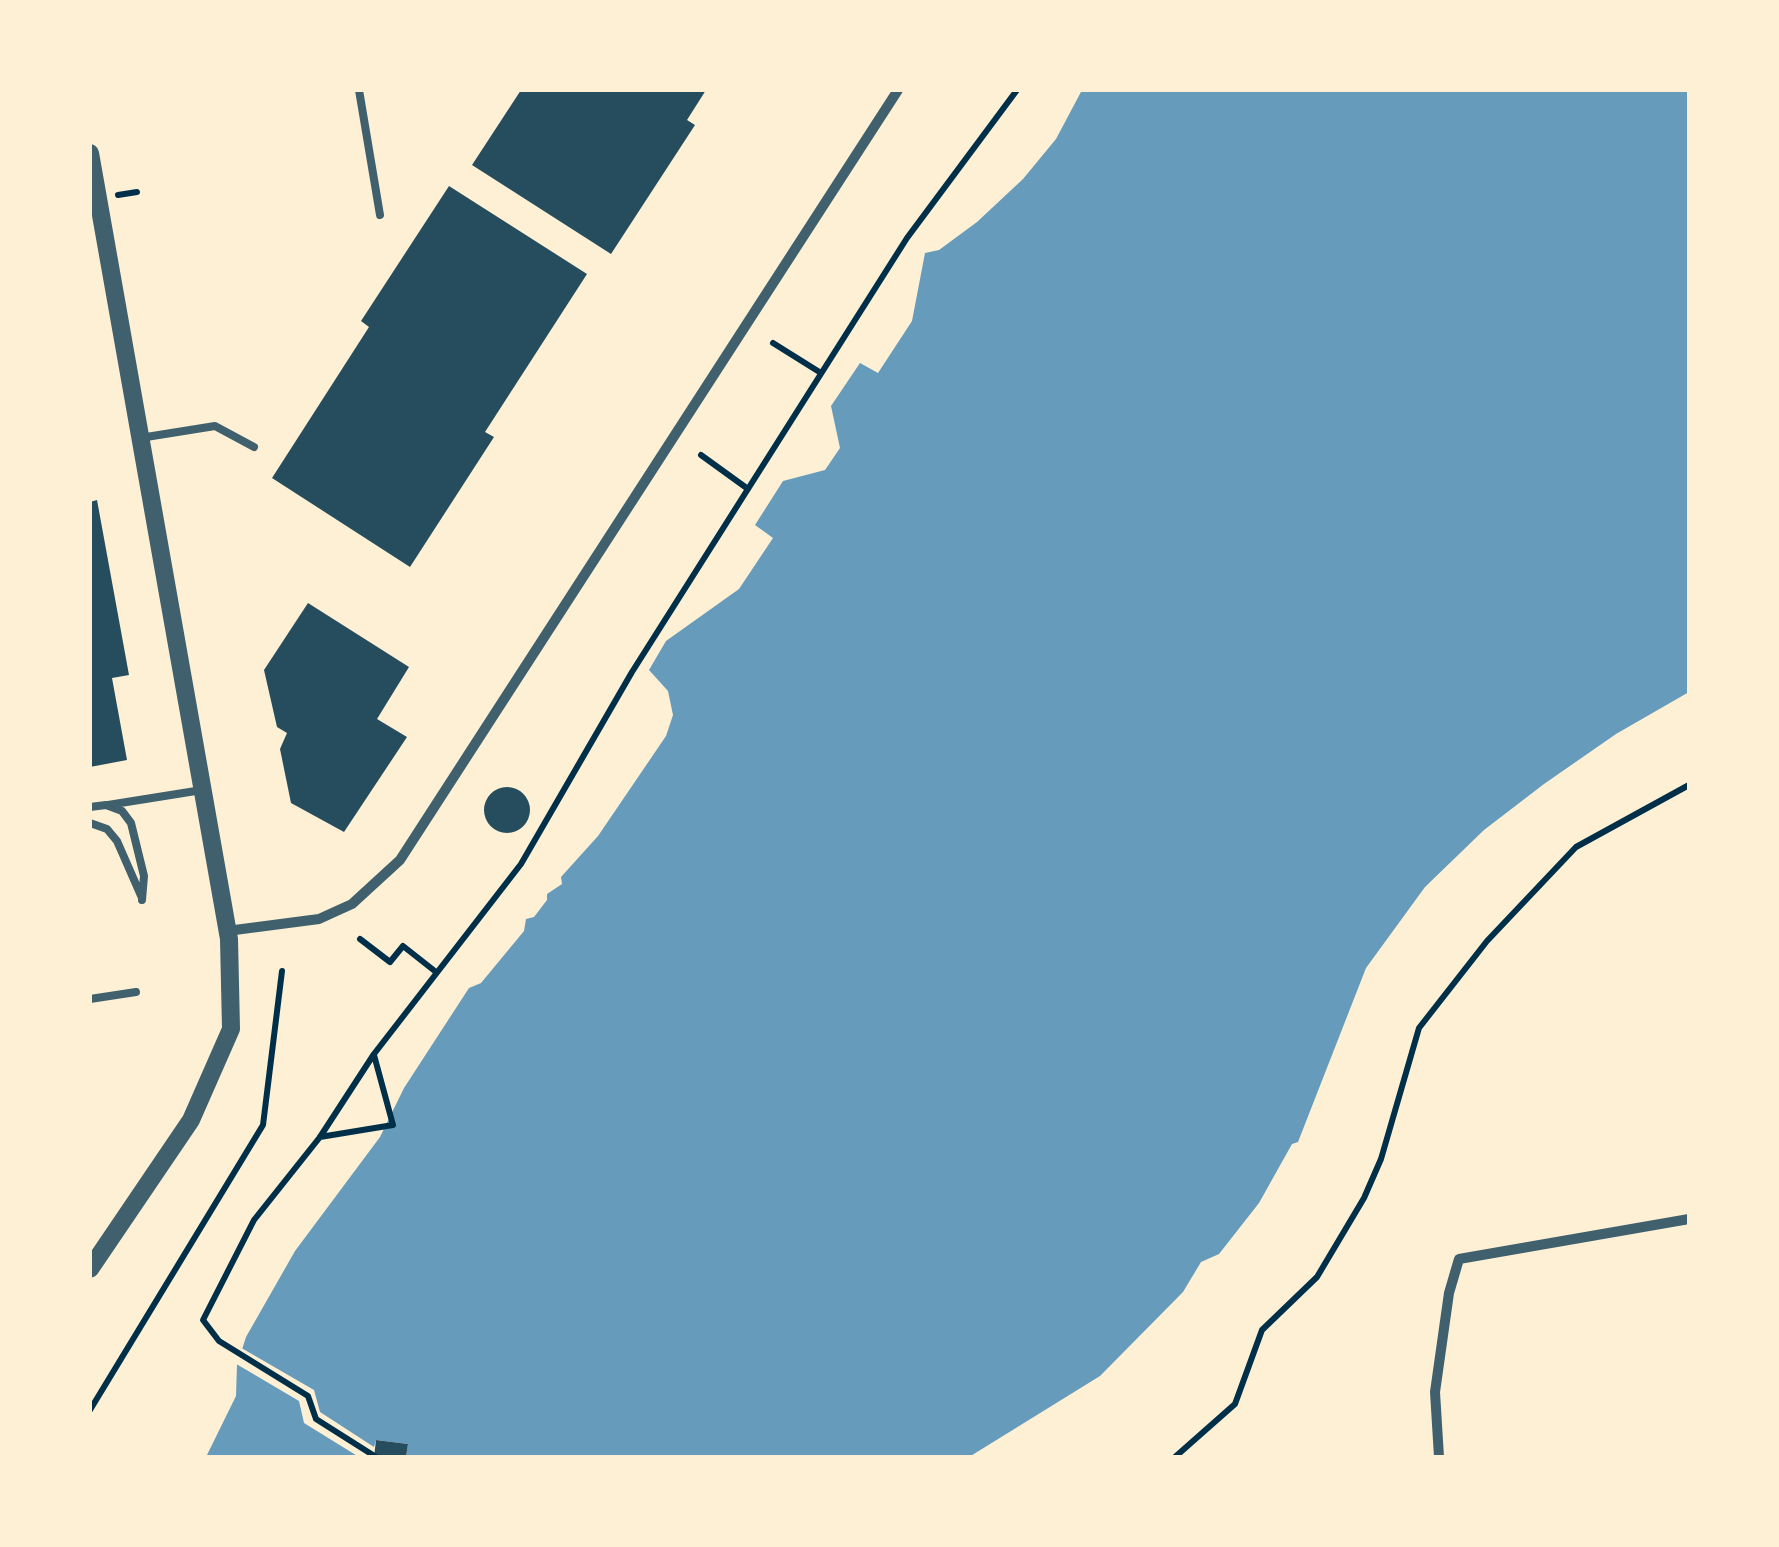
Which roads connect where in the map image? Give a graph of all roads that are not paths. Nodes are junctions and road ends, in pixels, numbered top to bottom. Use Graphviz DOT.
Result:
graph roads {
  1 [pos="359,90"];
  2 [pos="898,90"];
  3 [pos="90,152"];
  4 [pos="380,215"];
  5 [pos="140,438"];
  6 [pos="254,447"];
  7 [pos="202,790"];
  8 [pos="106,805"];
  9 [pos="90,808"];
  10 [pos="90,824"];
  11 [pos="227,931"];
  12 [pos="136,992"];
  13 [pos="90,999"];
  14 [pos="1689,1219"];
  15 [pos="90,1269"];
  16 [pos="1439,1457"];
  1 -- 4 [label="lane"];
  2 -- 11 [label="street"];
  3 -- 5 [label="street"];
  5 -- 6 [label="lane"];
  5 -- 7 [label="street"];
  7 -- 8 [label="lane"];
  7 -- 11 [label="street"];
  8 -- 9 [label="lane"];
  8 -- 10 [label="lane"];
  11 -- 15 [label="street"];
  12 -- 13 [label="lane"];
  14 -- 16 [label="street"];
}
